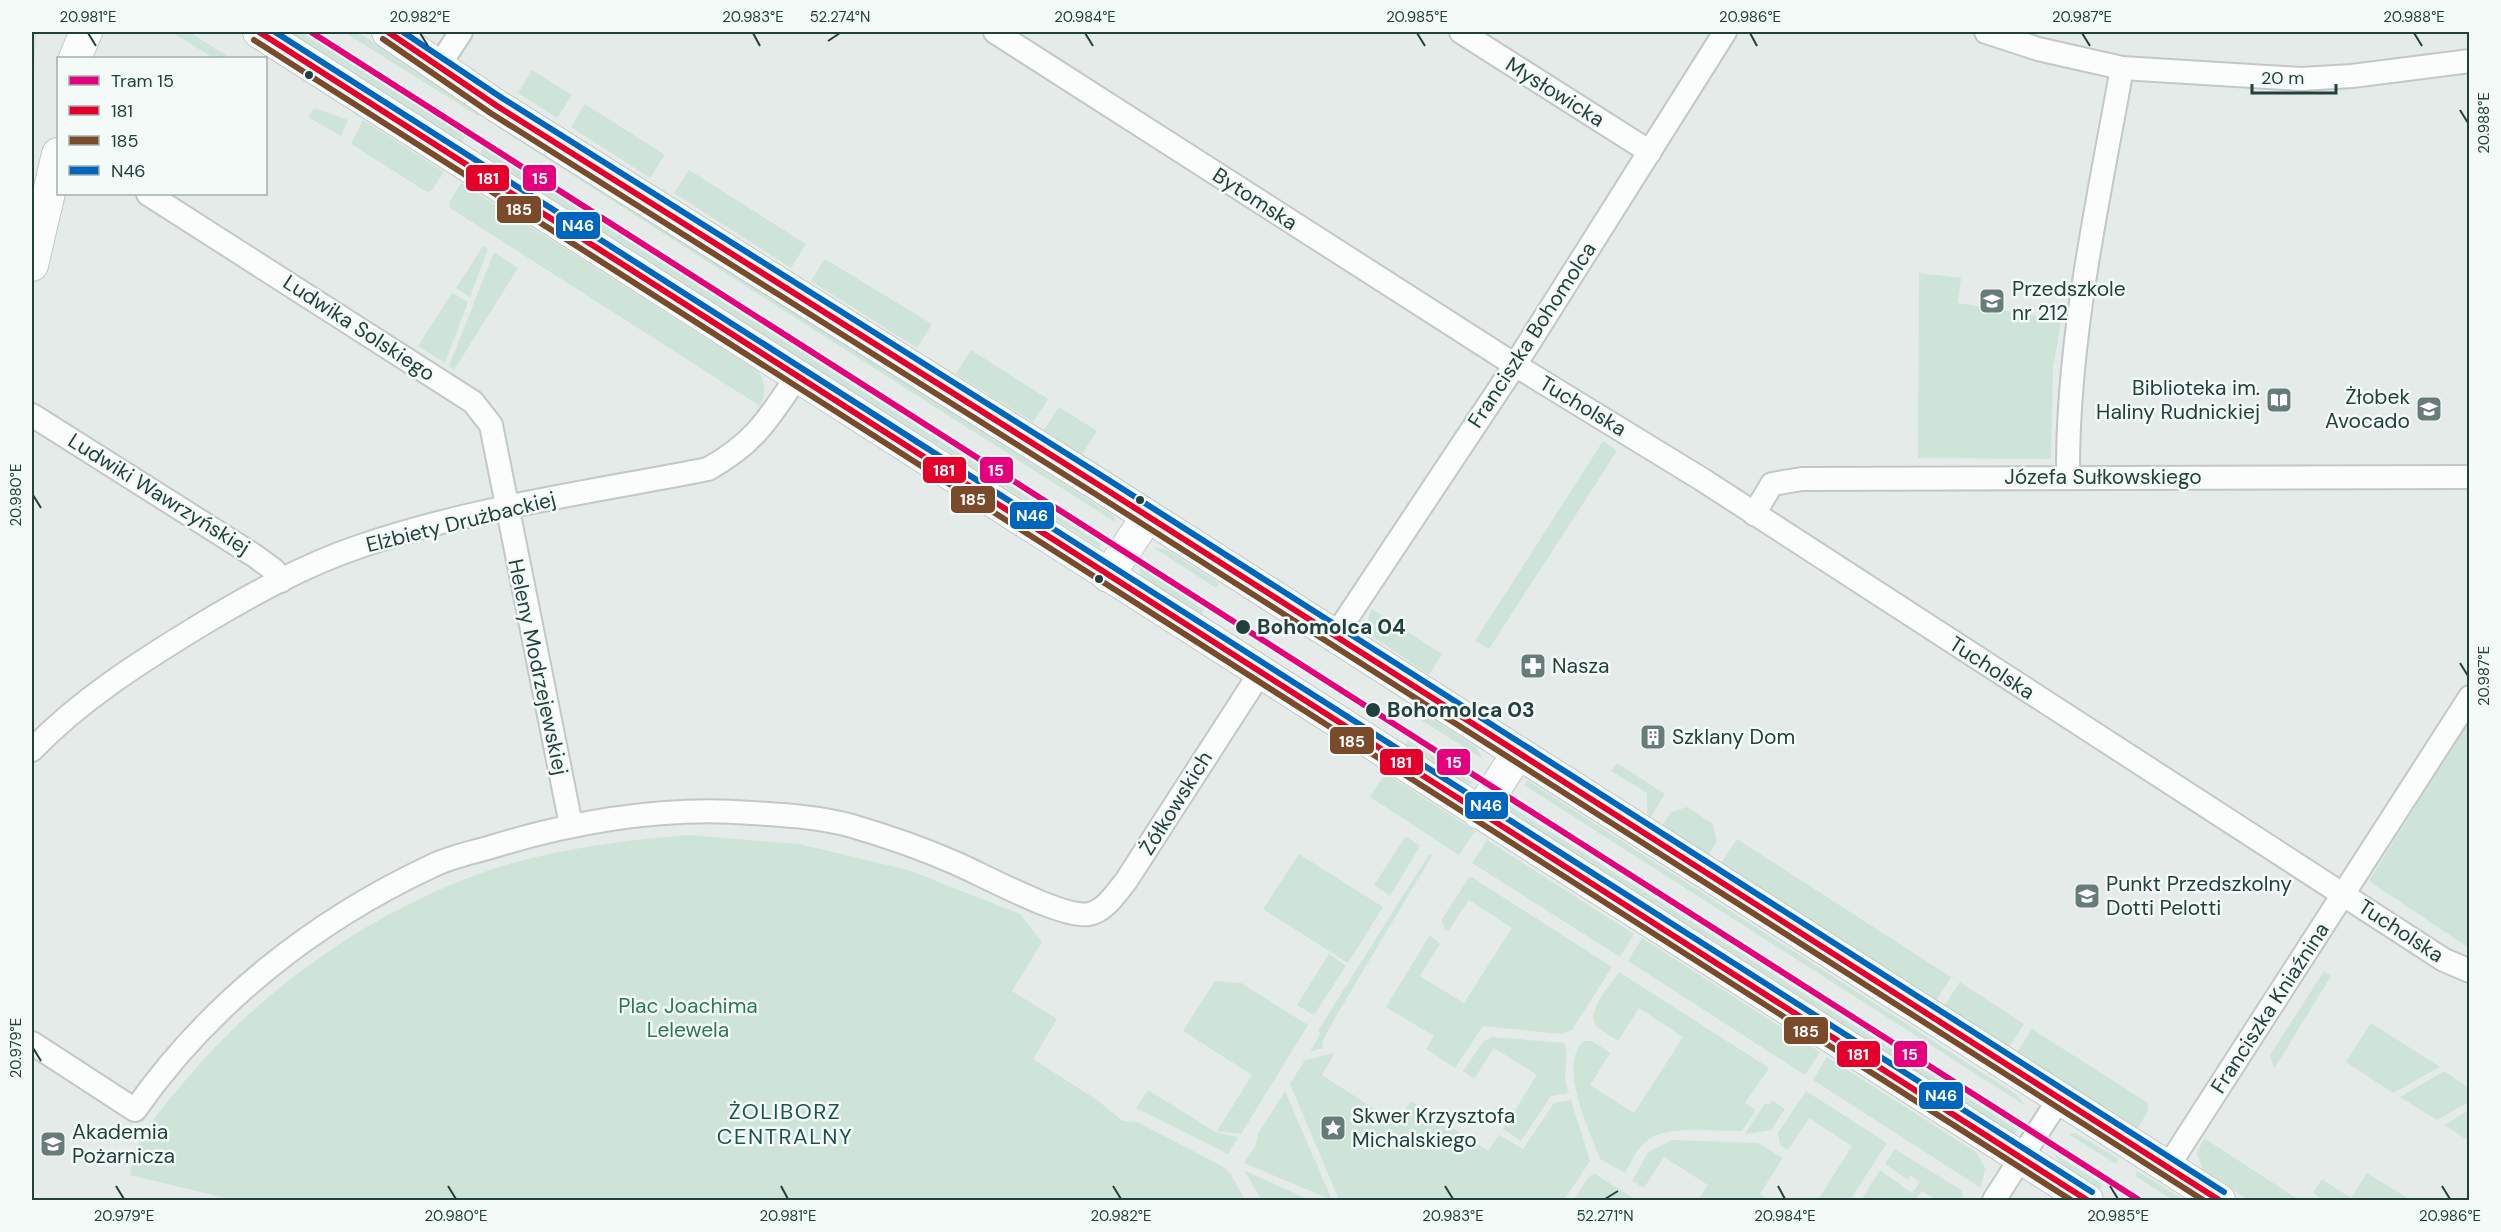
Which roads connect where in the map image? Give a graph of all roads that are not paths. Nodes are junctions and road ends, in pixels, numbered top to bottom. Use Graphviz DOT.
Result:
graph roads {
  1 [pos="71,32"];
  2 [pos="86,32"];
  3 [pos="259,32"];
  4 [pos="388,32"];
  5 [pos="461,32"];
  6 [pos="995,32"];
  7 [pos="1461,32"];
  8 [pos="1725,32"];
  9 [pos="1986,32"];
  10 [pos="73,57"];
  11 [pos="74,57"];
  12 [pos="2469,61"];
  13 [pos="440,64"];
  14 [pos="2122,68"];
  15 [pos="1650,152"];
  16 [pos="57,158"];
  17 [pos="150,195"];
  18 [pos="32,265"];
  19 [pos="1515,365"];
  20 [pos="798,375"];
  21 [pos="32,415"];
  22 [pos="2068,476"];
  23 [pos="2469,477"];
  24 [pos="506,508"];
  25 [pos="1754,514"];
  26 [pos="1147,517"];
  27 [pos="1108,576"];
  28 [pos="281,581"];
  29 [pos="1335,636"];
  30 [pos="1260,673"];
  31 [pos="2469,697"];
  32 [pos="32,750"];
  33 [pos="1518,753"];
  34 [pos="1479,813"];
  35 [pos="572,825"];
  36 [pos="2343,893"];
  37 [pos="2469,971"];
  38 [pos="32,1043"];
  39 [pos="2060,1099"];
  40 [pos="2021,1159"];
  41 [pos="2167,1168"];
  42 [pos="1994,1200"];
  43 [pos="2087,1200"];
  44 [pos="2219,1200"];
  1 -- 10 [label="street"];
  2 -- 11 [label="street"];
  3 -- 20 [label="street"];
  4 -- 13 [label="street"];
  5 -- 13 [label="street"];
  6 -- 19 [label="street, Bytomska"];
  7 -- 15 [label="street, Mysłowicka"];
  8 -- 15 [label="street, Franciszka Bohomolca"];
  9 -- 14 [label="street"];
  12 -- 14 [label="street"];
  13 -- 26 [label="street"];
  14 -- 22 [label="street"];
  15 -- 19 [label="street, Franciszka Bohomolca"];
  16 -- 18 [label="street"];
  17 -- 24 [label="street, Ludwika Solskiego"];
  19 -- 25 [label="street, Tucholska"];
  19 -- 29 [label="street, Franciszka Bohomolca"];
  20 -- 24 [label="street, Elżbiety Drużbackiej"];
  20 -- 27 [label="street"];
  21 -- 28 [label="street, Ludwiki Wawrzyńskiej"];
  22 -- 23 [label="street, Józefa Sułkowskiego"];
  22 -- 25 [label="street, Józefa Sułkowskiego"];
  24 -- 28 [label="street, Elżbiety Drużbackiej"];
  24 -- 35 [label="street, Heleny Modrzejewskiej"];
  25 -- 36 [label="street, Tucholska"];
  26 -- 27 [label="street"];
  26 -- 29 [label="street"];
  27 -- 30 [label="street"];
  28 -- 32 [label="street, Elżbiety Drużbackiej"];
  29 -- 33 [label="street"];
  30 -- 34 [label="street"];
  30 -- 35 [label="street, Żółkowskich"];
  31 -- 36 [label="street, Franciszka Kniaźnina"];
  33 -- 34 [label="street"];
  33 -- 39 [label="street"];
  34 -- 40 [label="street"];
  35 -- 38 [label="street"];
  36 -- 37 [label="street, Tucholska"];
  36 -- 41 [label="street, Franciszka Kniaźnina"];
  39 -- 40 [label="street"];
  39 -- 41 [label="street"];
  40 -- 42 [label="street"];
  40 -- 43 [label="street"];
  41 -- 44 [label="street"];
}
